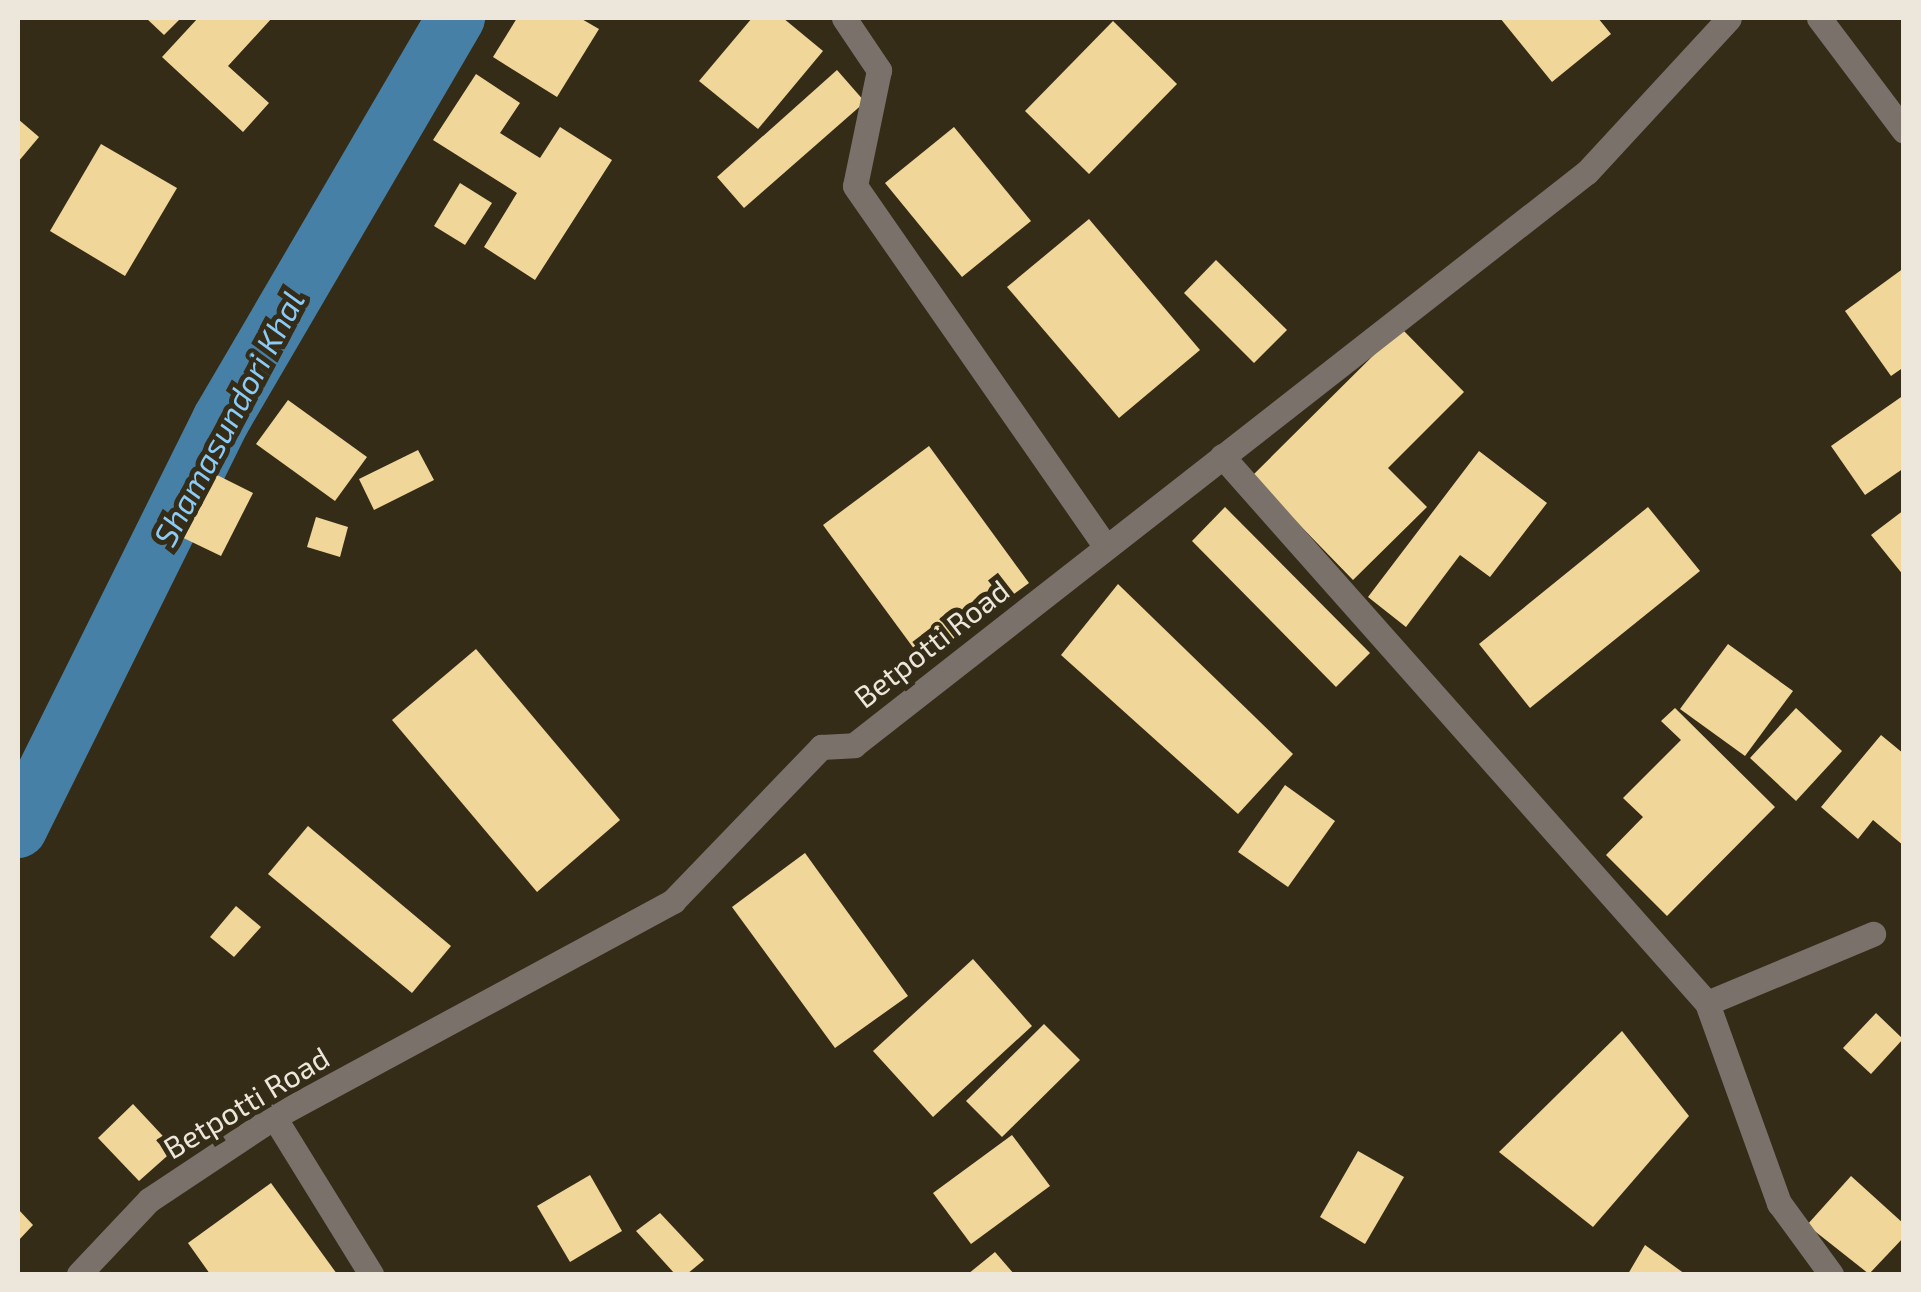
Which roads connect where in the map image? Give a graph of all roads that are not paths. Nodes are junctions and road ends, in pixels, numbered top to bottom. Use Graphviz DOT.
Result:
graph roads {
  1 [pos="844,18"];
  2 [pos="1729,18"];
  3 [pos="1820,18"];
  4 [pos="1904,131"];
  5 [pos="1222,456"];
  6 [pos="1106,547"];
  7 [pos="1873,934"];
  8 [pos="1707,1003"];
  9 [pos="274,1117"];
  10 [pos="79,1274"];
  11 [pos="372,1274"];
  12 [pos="1832,1274"];
  1 -- 6 [label="street"];
  2 -- 5 [label="street, Betpotti Road"];
  3 -- 4 [label="street"];
  5 -- 6 [label="street, Betpotti Road"];
  5 -- 8 [label="street"];
  6 -- 9 [label="street, Betpotti Road"];
  7 -- 8 [label="street"];
  8 -- 12 [label="street"];
  9 -- 10 [label="street, Betpotti Road"];
  9 -- 11 [label="street"];
}
